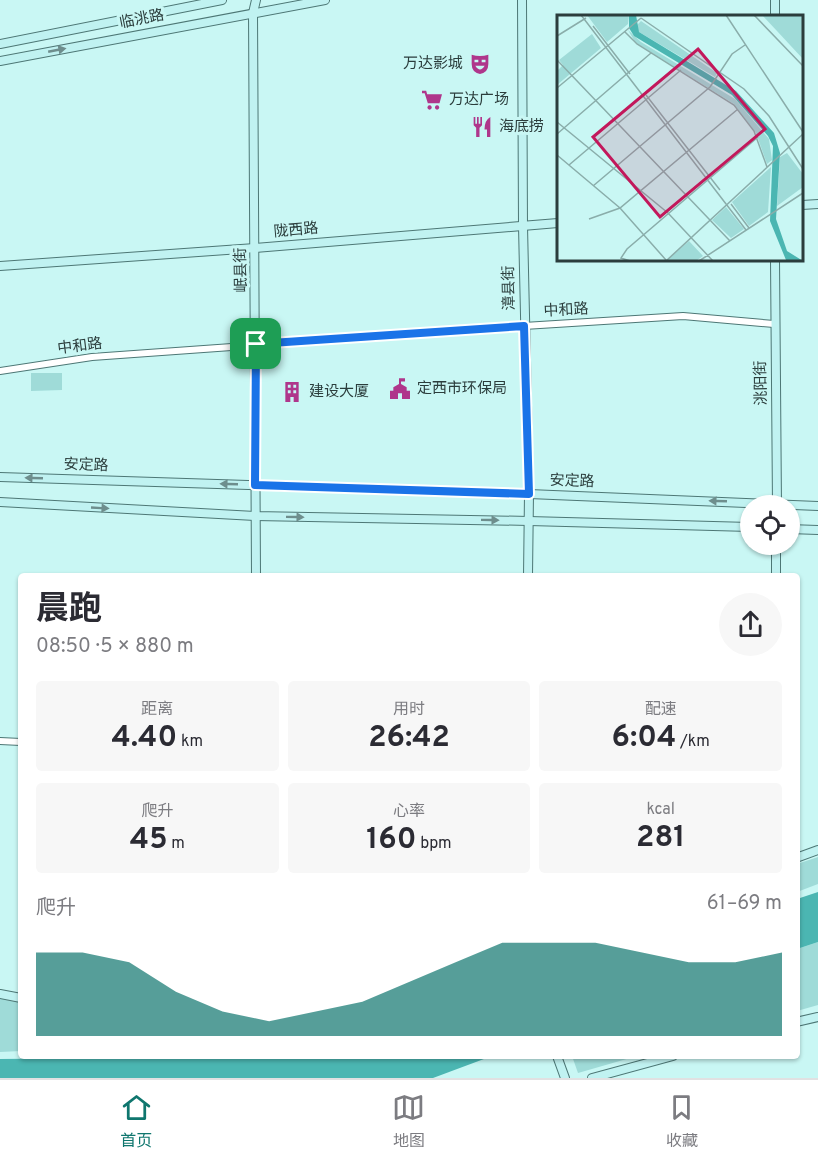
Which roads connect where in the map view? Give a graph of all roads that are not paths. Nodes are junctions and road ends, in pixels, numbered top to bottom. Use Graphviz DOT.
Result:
graph roads {
  1 [pos="222,0"];
  2 [pos="256,0"];
  3 [pos="325,0"];
  4 [pos="522,0"];
  5 [pos="254,13"];
  6 [pos="0,44"];
  7 [pos="0,61"];
  8 [pos="818,204"];
  9 [pos="803,205"];
  10 [pos="557,223"];
  11 [pos="523,226"];
  12 [pos="255,248"];
  13 [pos="774,261"];
  14 [pos="0,266"];
  15 [pos="774,324"];
  16 [pos="524,326"];
  17 [pos="256,344"];
  18 [pos="0,371"];
  19 [pos="0,477"];
  20 [pos="255,485"];
  21 [pos="529,494"];
  22 [pos="777,495"];
  23 [pos="0,502"];
  24 [pos="740,503"];
  25 [pos="800,506"];
  26 [pos="818,506"];
  27 [pos="255,516"];
  28 [pos="528,521"];
  29 [pos="740,528"];
  30 [pos="800,529"];
  31 [pos="818,530"];
  32 [pos="776,555"];
  33 [pos="256,573"];
  34 [pos="528,573"];
  35 [pos="776,573"];
  36 [pos="0,741"];
  37 [pos="18,741"];
  38 [pos="818,850"];
  39 [pos="800,857"];
  40 [pos="0,993"];
  41 [pos="18,997"];
  42 [pos="818,1017"];
  43 [pos="800,1021"];
  44 [pos="558,1059"];
  45 [pos="662,1059"];
  46 [pos="565,1078"];
  47 [pos="592,1078"];
  1 -- 6 [label="street, 临洮路"];
  2 -- 5 [label="street, 岷县街"];
  3 -- 5 [label="street, 临洮路"];
  4 -- 11 [label="street, 漳县街"];
  7 -- 5 [label="street, 临洮路, one-way"];
  5 -- 12 [label="street, 岷县街"];
  8 -- 9 [label="street"];
  10 -- 11 [label="street, 陇西路"];
  11 -- 12 [label="street, 陇西路"];
  11 -- 16 [label="street, 漳县街"];
  12 -- 14 [label="street, 陇西路"];
  12 -- 17 [label="street, 岷县街"];
  13 -- 15 [label="street, 洮阳街"];
  15 -- 16 [label="street, 中和路"];
  15 -- 22 [label="street, 洮阳街"];
  16 -- 17 [label="street, 中和路"];
  16 -- 21 [label="street, 漳县街"];
  17 -- 18 [label="street, 中和路"];
  17 -- 20 [label="street, 岷县街"];
  20 -- 19 [label="street, 安定路, one-way"];
  20 -- 21 [label="street, 安定路"];
  20 -- 27 [label="street, 岷县街"];
  24 -- 21 [label="street, 安定路, one-way"];
  21 -- 28 [label="street, 漳县街"];
  23 -- 27 [label="street, one-way"];
  25 -- 26 [label="street, 安定路"];
  27 -- 28 [label="street, one-way"];
  27 -- 33 [label="street, 岷县街"];
  28 -- 29 [label="street"];
  28 -- 34 [label="street, 漳县街"];
  30 -- 31 [label="street"];
  32 -- 35 [label="street"];
  36 -- 37 [label="street"];
  38 -- 39 [label="street"];
  40 -- 41 [label="street"];
  42 -- 43 [label="street"];
  44 -- 46 [label="street"];
  45 -- 47 [label="street"];
}
